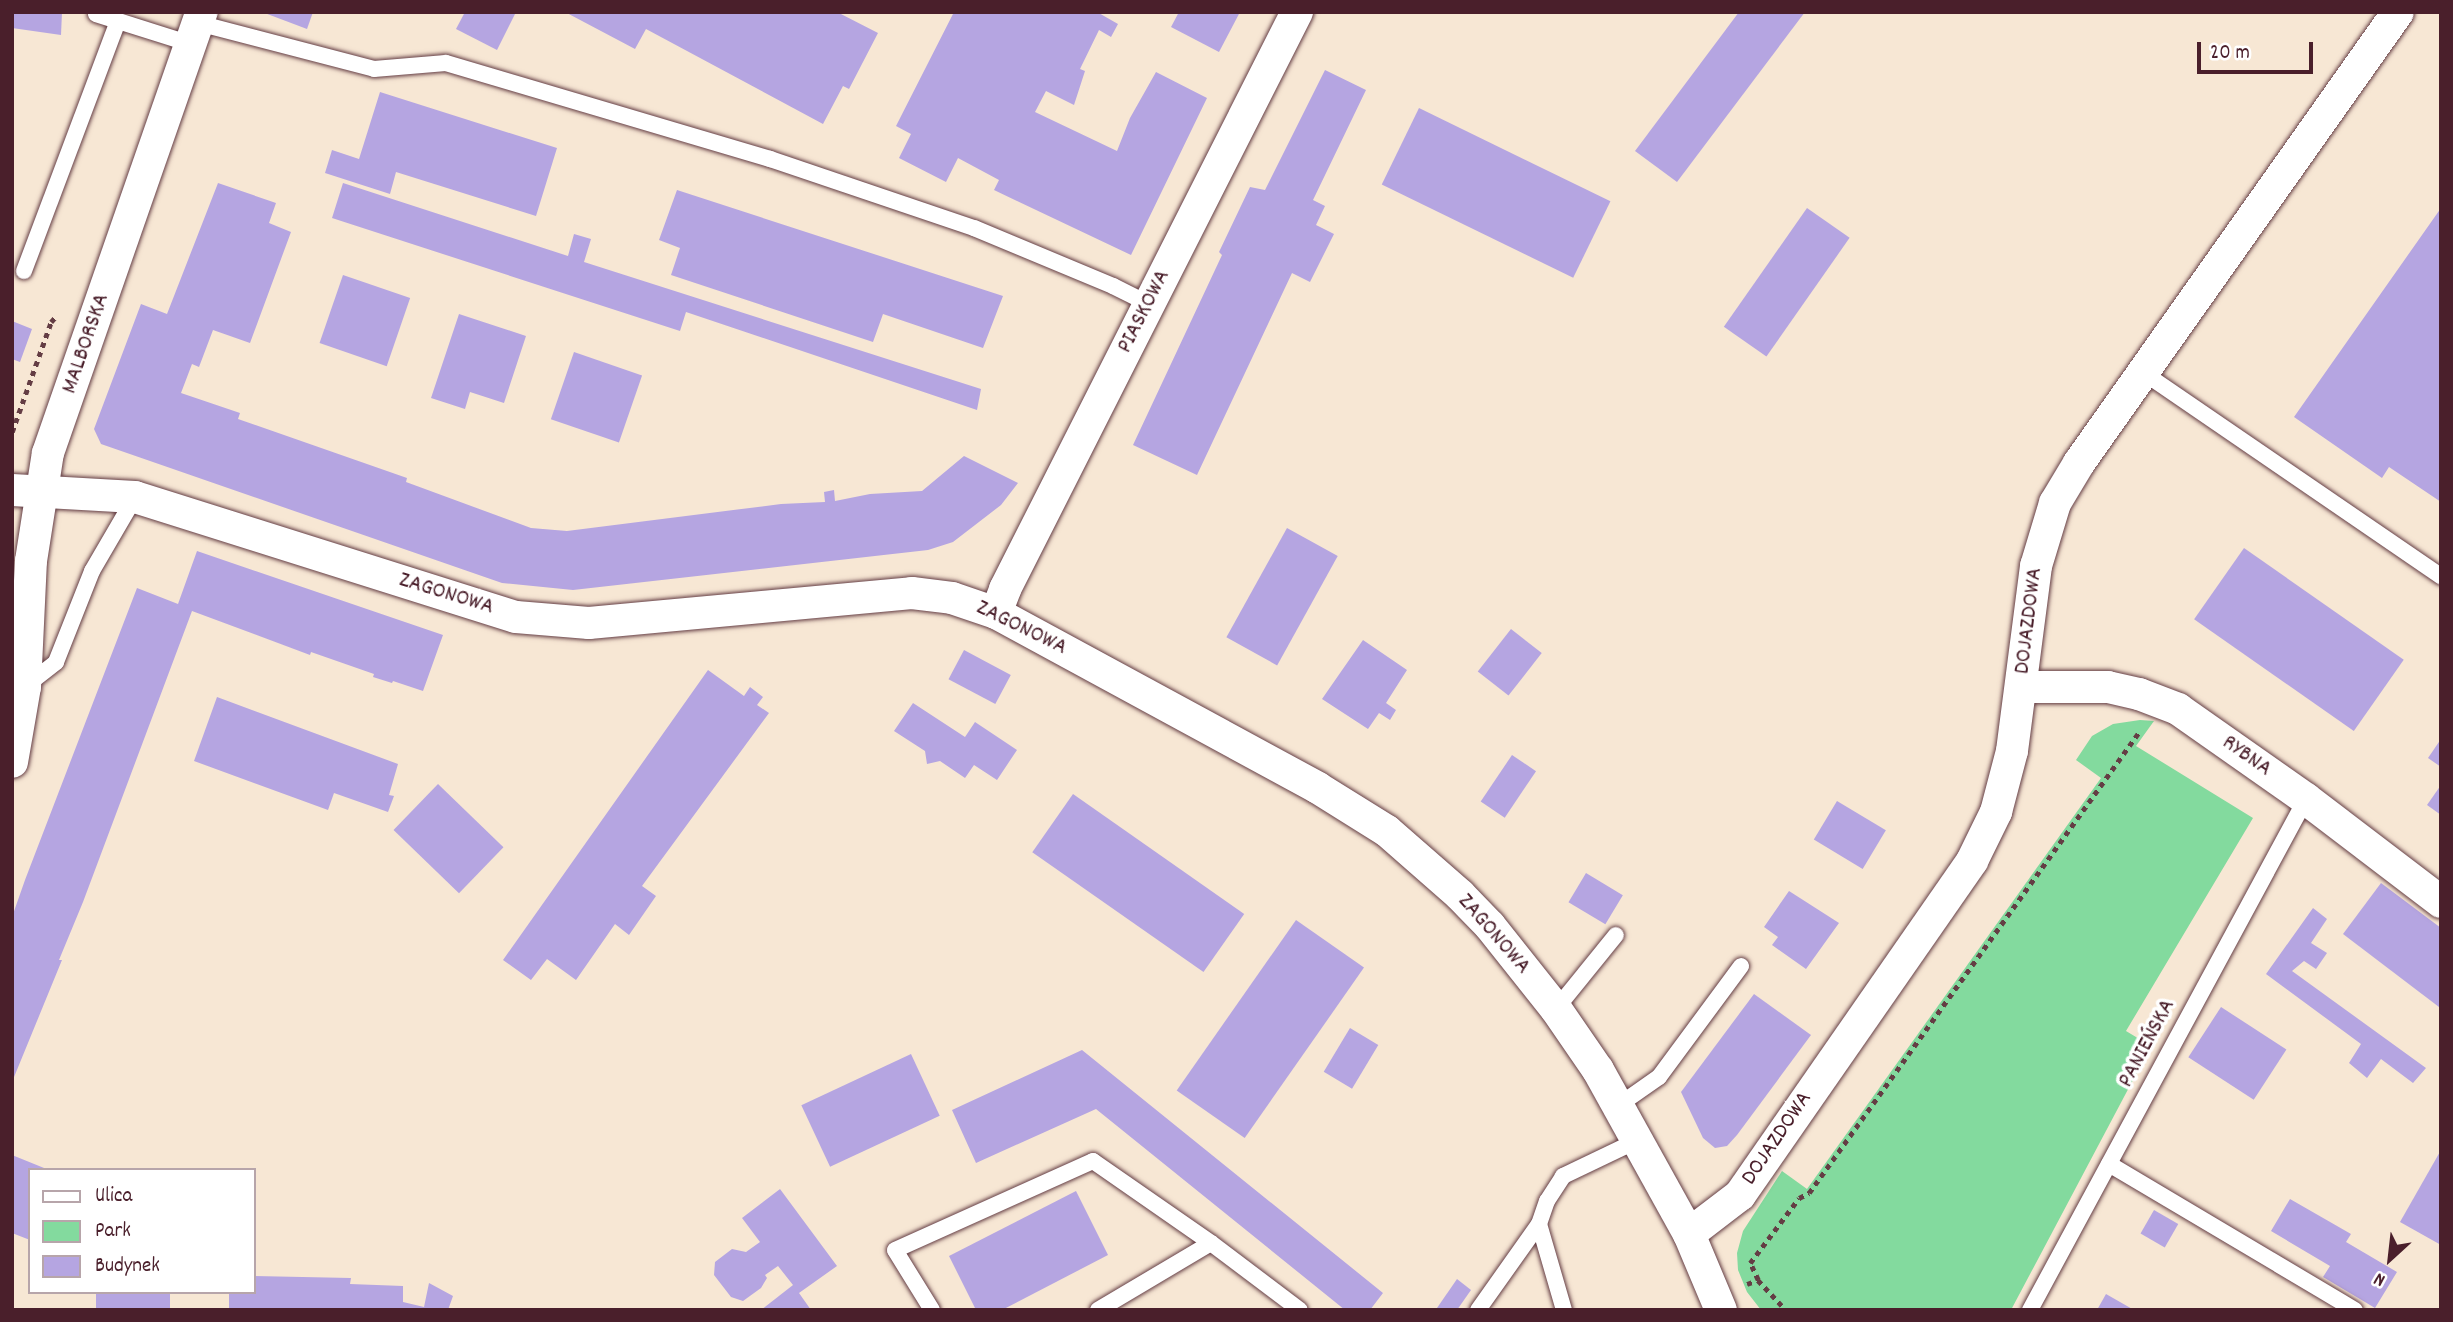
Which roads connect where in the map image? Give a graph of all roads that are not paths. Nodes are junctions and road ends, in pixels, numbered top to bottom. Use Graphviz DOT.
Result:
graph roads {
  1 [pos="1297,12"];
  2 [pos="2398,12"];
  3 [pos="96,14"];
  4 [pos="118,21"];
  5 [pos="197,26"];
  6 [pos="24,271"];
  7 [pos="1149,304"];
  8 [pos="2144,373"];
  9 [pos="27,490"];
  10 [pos="135,497"];
  11 [pos="2441,576"];
  12 [pos="996,613"];
  13 [pos="25,687"];
  14 [pos="2022,687"];
  15 [pos="12,762"];
  16 [pos="2306,799"];
  17 [pos="2441,902"];
  18 [pos="1616,934"];
  19 [pos="1741,966"];
  20 [pos="1556,1009"];
  21 [pos="1619,1105"];
  22 [pos="1638,1140"];
  23 [pos="2109,1164"];
  24 [pos="1539,1224"];
  25 [pos="1689,1234"];
  26 [pos="1210,1243"];
  27 [pos="1720,1302"];
  28 [pos="932,1310"];
  29 [pos="1098,1310"];
  30 [pos="1300,1310"];
  31 [pos="1478,1310"];
  32 [pos="1564,1310"];
  33 [pos="2030,1310"];
  34 [pos="2356,1310"];
  1 -- 7 [label="street, PIASKOWA"];
  2 -- 8 [label="street, DOJAZDOWA"];
  3 -- 4 [label="lane"];
  4 -- 5 [label="lane"];
  4 -- 6 [label="lane"];
  5 -- 7 [label="lane"];
  5 -- 9 [label="street, MALBORSKA"];
  7 -- 12 [label="street, PIASKOWA"];
  8 -- 11 [label="lane"];
  8 -- 14 [label="street, DOJAZDOWA"];
  9 -- 10 [label="street, ZAGONOWA"];
  9 -- 13 [label="street, MALBORSKA"];
  10 -- 12 [label="street, ZAGONOWA"];
  10 -- 13 [label="lane"];
  12 -- 20 [label="street, ZAGONOWA"];
  13 -- 15 [label="street, MALBORSKA"];
  14 -- 16 [label="street, RYBNA"];
  14 -- 25 [label="street, DOJAZDOWA"];
  16 -- 17 [label="street, RYBNA"];
  16 -- 23 [label="lane, PANIEŃSKA"];
  18 -- 20 [label="lane"];
  19 -- 21 [label="lane"];
  20 -- 21 [label="street, ZAGONOWA"];
  21 -- 22 [label="street, ZAGONOWA"];
  22 -- 24 [label="lane"];
  22 -- 25 [label="street, ZAGONOWA"];
  23 -- 33 [label="lane, PANIEŃSKA"];
  23 -- 34 [label="lane"];
  24 -- 31 [label="lane"];
  24 -- 32 [label="lane"];
  25 -- 27 [label="street, ZAGONOWA"];
  26 -- 28 [label="lane"];
  26 -- 29 [label="lane"];
  26 -- 30 [label="lane"];
}
